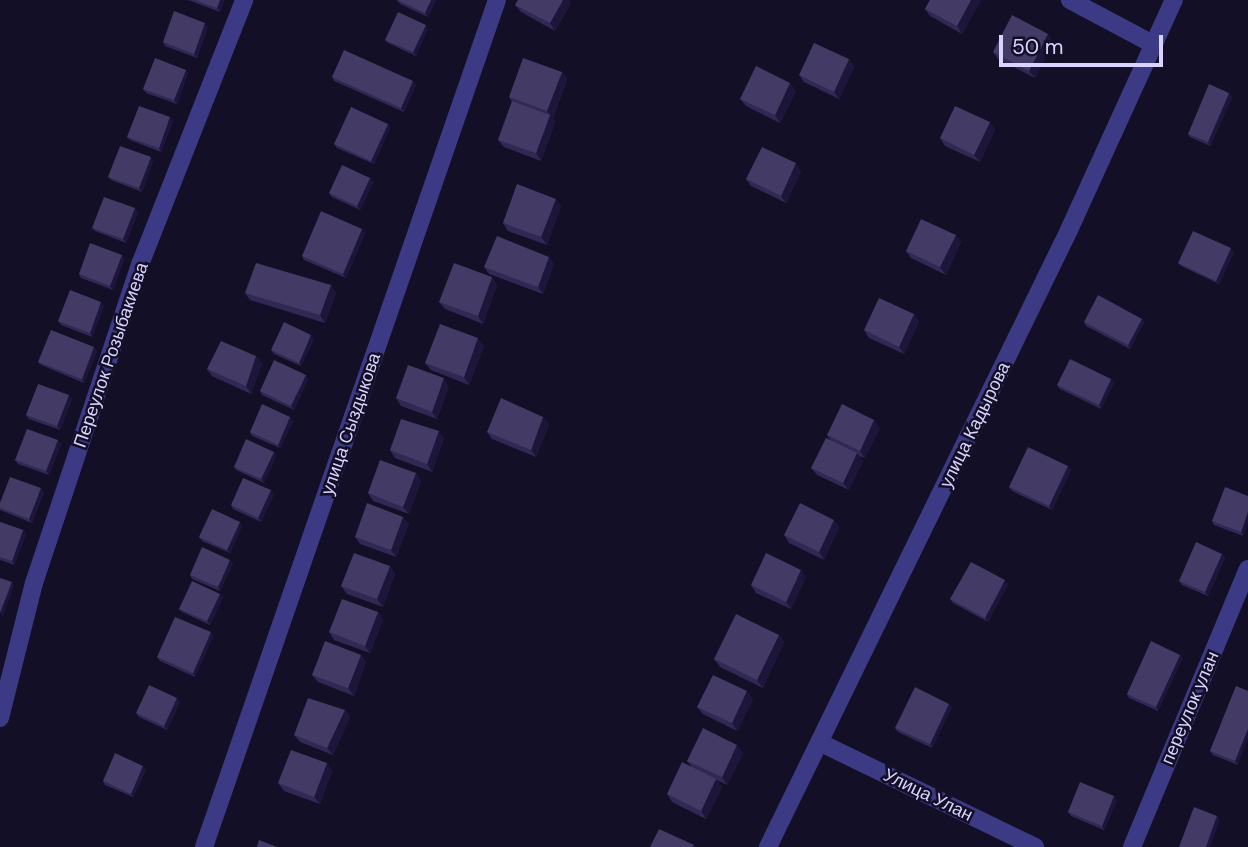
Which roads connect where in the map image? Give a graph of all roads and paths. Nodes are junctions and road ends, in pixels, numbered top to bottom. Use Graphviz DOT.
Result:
graph roads {
  1 [pos="244,0"];
  2 [pos="498,0"];
  3 [pos="1070,0"];
  4 [pos="1174,0"];
  5 [pos="1151,43"];
  6 [pos="1248,569"];
  7 [pos="0,718"];
  8 [pos="821,743"];
  9 [pos="204,847"];
  10 [pos="768,847"];
  11 [pos="1035,847"];
  12 [pos="1132,847"];
  1 -- 7 [label="street, Переулок Розыбакиева"];
  2 -- 9 [label="street, улица Сыздыкова"];
  3 -- 5 [label="street"];
  4 -- 5 [label="street, улица Кадырова"];
  5 -- 8 [label="street, улица Кадырова"];
  6 -- 12 [label="street, переулок улан"];
  8 -- 10 [label="street, улица Кадырова"];
  8 -- 11 [label="street, Улица Улан"];
}
